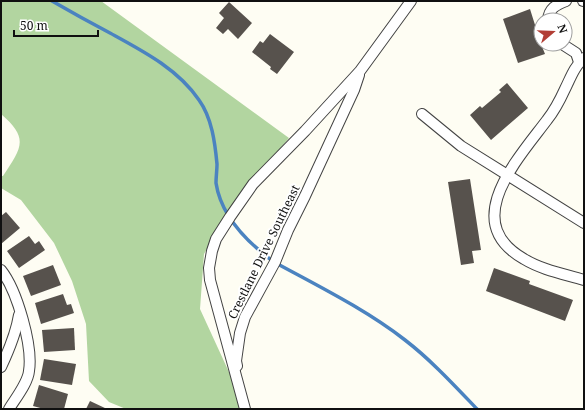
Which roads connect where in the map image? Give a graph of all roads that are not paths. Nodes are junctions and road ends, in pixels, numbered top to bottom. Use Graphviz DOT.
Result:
graph roads {
  1 [pos="411,1"];
  2 [pos="566,1"];
  3 [pos="549,12"];
  4 [pos="573,51"];
  5 [pos="582,60"];
  6 [pos="360,71"];
  7 [pos="422,114"];
  8 [pos="508,176"];
  9 [pos="584,223"];
  10 [pos="1,270"];
  11 [pos="584,280"];
  12 [pos="20,313"];
  13 [pos="1,367"];
  14 [pos="239,389"];
  15 [pos="1,406"];
  16 [pos="8,409"];
  17 [pos="245,409"];
  1 -- 6 [label="street, Crestlane Drive Southeast"];
  2 -- 3 [label="street"];
  4 -- 5 [label="street"];
  5 -- 8 [label="street"];
  6 -- 14 [label="street, Crestlane Drive Southeast"];
  6 -- 14 [label="street, Crestlane Drive Southeast"];
  7 -- 8 [label="street"];
  8 -- 9 [label="street"];
  8 -- 11 [label="street"];
  10 -- 12 [label="street"];
  12 -- 13 [label="street"];
  12 -- 16 [label="street"];
  14 -- 17 [label="street"];
  15 -- 16 [label="street"];
}
